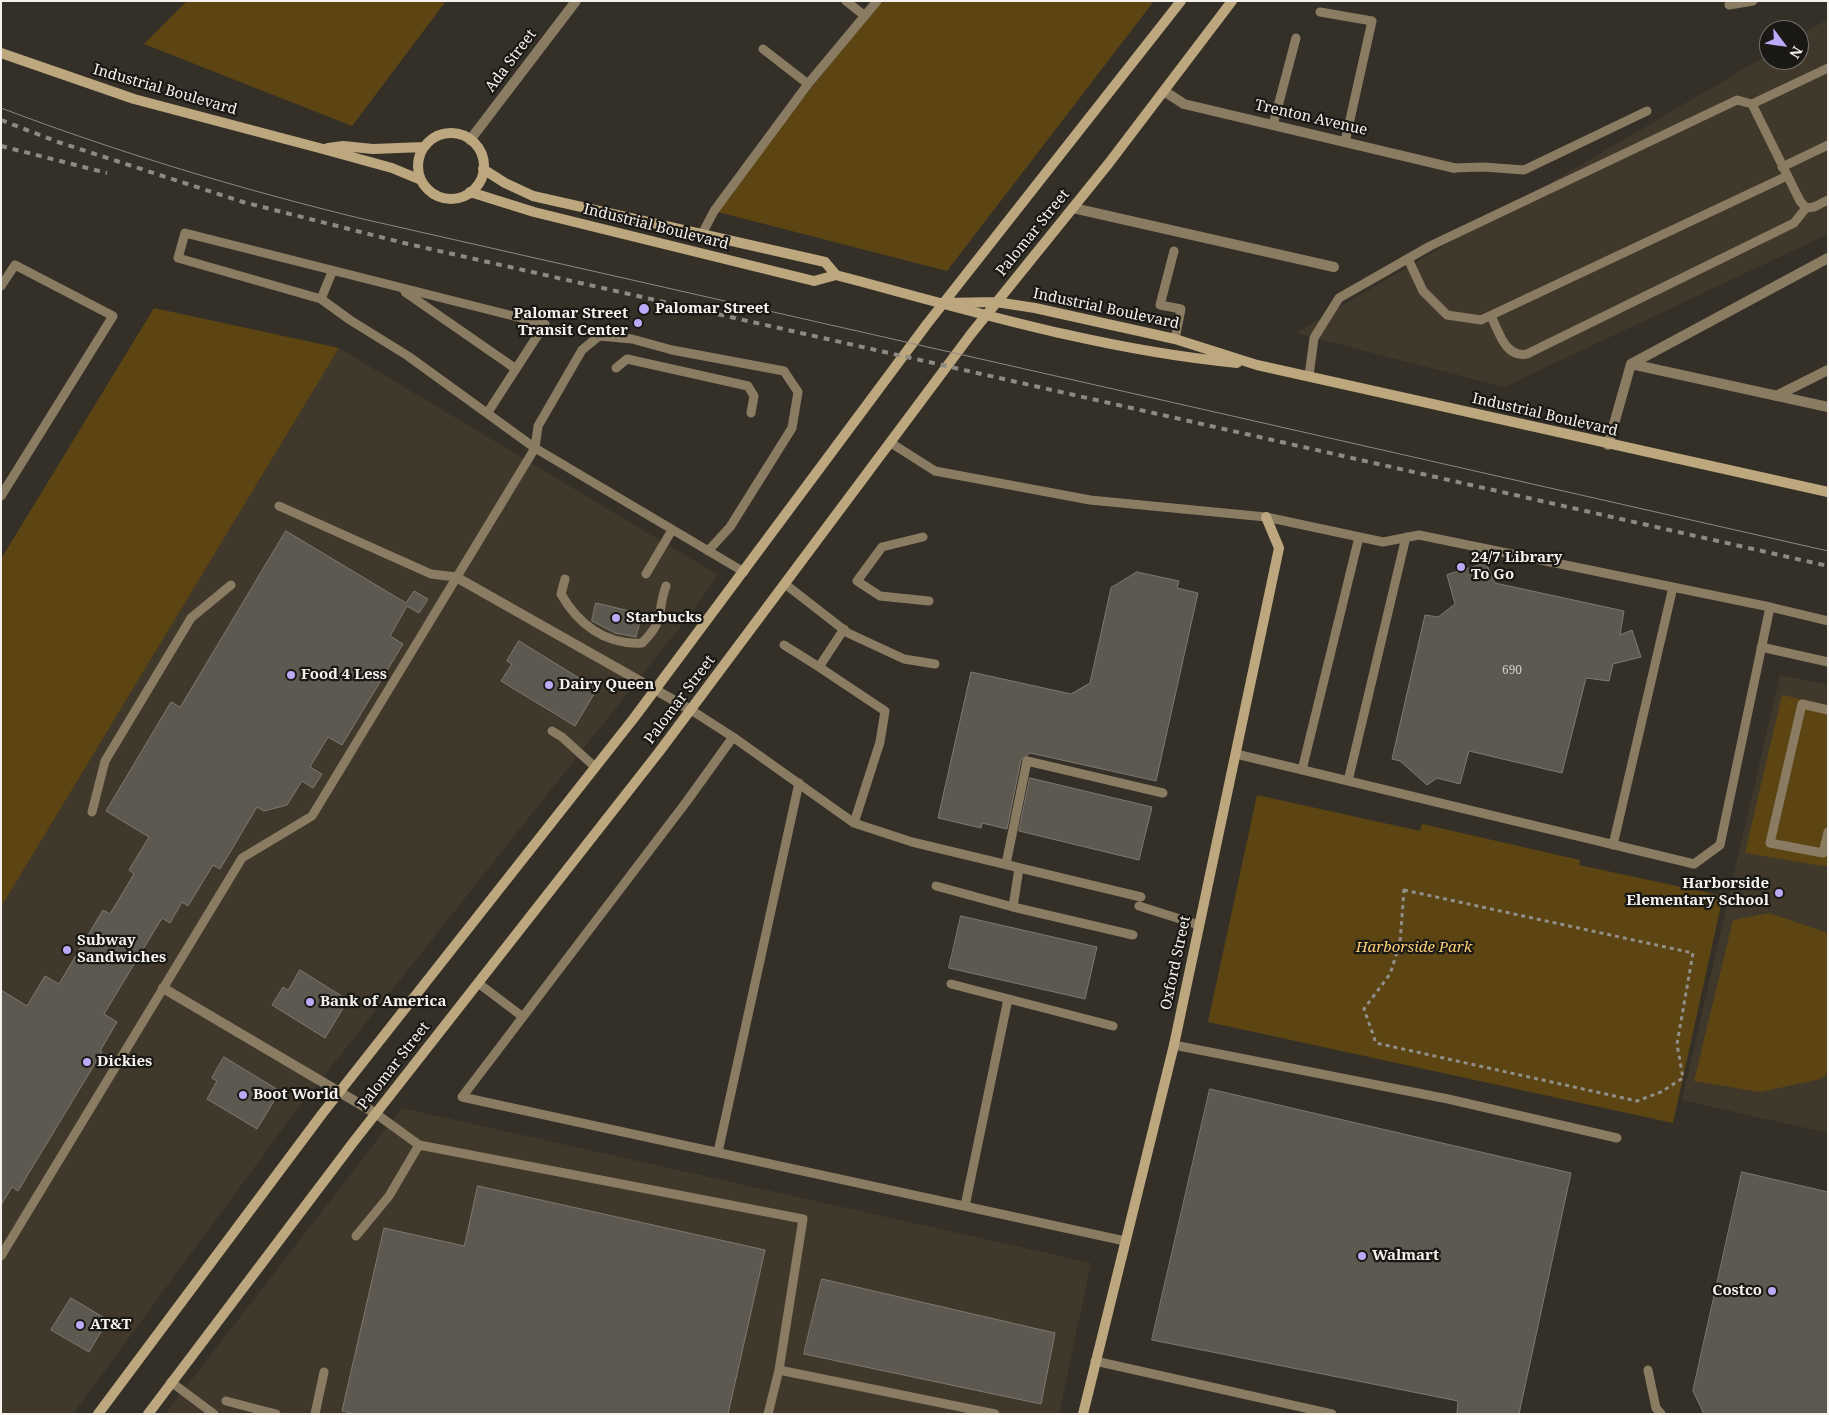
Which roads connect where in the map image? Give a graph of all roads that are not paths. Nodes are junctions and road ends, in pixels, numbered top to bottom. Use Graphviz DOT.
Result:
graph roads {
  1 [pos="576,1"];
  2 [pos="846,1"];
  3 [pos="877,1"];
  4 [pos="1181,1"];
  5 [pos="1232,1"];
  6 [pos="1730,1"];
  7 [pos="1753,1"];
  8 [pos="1320,12"];
  9 [pos="865,16"];
  10 [pos="1296,38"];
  11 [pos="763,49"];
  12 [pos="1,53"];
  13 [pos="1828,68"];
  14 [pos="808,84"];
  15 [pos="1164,91"];
  16 [pos="1752,104"];
  17 [pos="1648,111"];
  18 [pos="1273,125"];
  19 [pos="470,140"];
  20 [pos="1345,142"];
  21 [pos="1828,145"];
  22 [pos="424,147"];
  23 [pos="323,149"];
  24 [pos="1782,167"];
  25 [pos="483,168"];
  26 [pos="1454,168"];
  27 [pos="1787,176"];
  28 [pos="421,180"];
  29 [pos="470,192"];
  30 [pos="1828,200"];
  31 [pos="1073,208"];
  32 [pos="1806,208"];
  33 [pos="702,234"];
  34 [pos="1174,251"];
  35 [pos="1828,258"];
  36 [pos="1408,259"];
  37 [pos="1334,267"];
  38 [pos="332,272"];
  39 [pos="836,275"];
  40 [pos="1,286"];
  41 [pos="398,288"];
  42 [pos="321,300"];
  43 [pos="996,302"];
  44 [pos="945,303"];
  45 [pos="986,316"];
  46 [pos="1491,316"];
  47 [pos="1175,338"];
  48 [pos="1631,364"];
  49 [pos="1257,365"];
  50 [pos="616,368"];
  51 [pos="516,369"];
  52 [pos="1828,370"];
  53 [pos="1309,376"];
  54 [pos="1776,396"];
  55 [pos="1828,407"];
  56 [pos="488,412"];
  57 [pos="751,413"];
  58 [pos="891,443"];
  59 [pos="1608,445"];
  60 [pos="535,448"];
  61 [pos="1828,492"];
  62 [pos="1,496"];
  63 [pos="279,506"];
  64 [pos="1266,517"];
  65 [pos="672,530"];
  66 [pos="1359,537"];
  67 [pos="1406,537"];
  68 [pos="923,538"];
  69 [pos="708,551"];
  70 [pos="744,572"];
  71 [pos="646,574"];
  72 [pos="456,577"];
  73 [pos="565,579"];
  74 [pos="785,584"];
  75 [pos="231,585"];
  76 [pos="666,586"];
  77 [pos="1674,587"];
  78 [pos="930,601"];
  79 [pos="1770,607"];
  80 [pos="1828,621"];
  81 [pos="844,629"];
  82 [pos="784,645"];
  83 [pos="1761,647"];
  84 [pos="1828,662"];
  85 [pos="935,664"];
  86 [pos="820,667"];
  87 [pos="655,690"];
  88 [pos="691,710"];
  89 [pos="1828,710"];
  90 [pos="552,731"];
  91 [pos="733,737"];
  92 [pos="1236,754"];
  93 [pos="595,768"];
  94 [pos="1302,770"];
  95 [pos="1348,781"];
  96 [pos="799,783"];
  97 [pos="1163,794"];
  98 [pos="92,812"];
  99 [pos="854,823"];
  100 [pos="1828,832"];
  101 [pos="1613,845"];
  102 [pos="1006,864"];
  103 [pos="1019,868"];
  104 [pos="936,886"];
  105 [pos="1013,907"];
  106 [pos="1199,925"];
  107 [pos="1133,935"];
  108 [pos="478,983"];
  109 [pos="951,984"];
  110 [pos="163,988"];
  111 [pos="1008,999"];
  112 [pos="523,1017"];
  113 [pos="1113,1026"];
  114 [pos="1174,1045"];
  115 [pos="340,1093"];
  116 [pos="376,1114"];
  117 [pos="1617,1138"];
  118 [pos="419,1145"];
  119 [pos="718,1152"];
  120 [pos="965,1206"];
  121 [pos="356,1236"];
  122 [pos="1125,1241"];
  123 [pos="1,1256"];
  124 [pos="1096,1361"];
  125 [pos="779,1370"];
  126 [pos="1648,1370"];
  127 [pos="324,1372"];
  128 [pos="171,1382"];
  129 [pos="226,1401"];
  130 [pos="98,1414"];
  131 [pos="148,1414"];
  132 [pos="214,1414"];
  133 [pos="276,1414"];
  134 [pos="315,1414"];
  135 [pos="768,1414"];
  136 [pos="995,1414"];
  137 [pos="1083,1414"];
  138 [pos="1332,1414"];
  139 [pos="1661,1414"];
  1 -- 19 [label="street, Ada Street"];
  2 -- 9 [label="lane"];
  3 -- 9 [label="lane"];
  4 -- 44 [label="main road, Palomar Street"];
  5 -- 15 [label="main road, Palomar Street"];
  6 -- 7 [label="lane"];
  8 -- 20 [label="lane"];
  9 -- 14 [label="lane"];
  10 -- 18 [label="lane"];
  11 -- 14 [label="lane"];
  12 -- 23 [label="main road, Industrial Boulevard"];
  13 -- 16 [label="lane"];
  14 -- 33 [label="lane"];
  15 -- 18 [label="street, Trenton Avenue"];
  15 -- 31 [label="main road, Palomar Street"];
  16 -- 24 [label="lane"];
  16 -- 36 [label="lane"];
  17 -- 26 [label="lane"];
  18 -- 20 [label="street, Trenton Avenue"];
  19 -- 22 [label="main road, Industrial Boulevard"];
  19 -- 25 [label="main road"];
  20 -- 26 [label="street, Trenton Avenue"];
  21 -- 24 [label="lane"];
  22 -- 23 [label="main road, Industrial Boulevard"];
  22 -- 28 [label="main road"];
  23 -- 28 [label="main road, Industrial Boulevard"];
  24 -- 27 [label="lane"];
  25 -- 29 [label="main road"];
  25 -- 33 [label="main road, Industrial Boulevard"];
  27 -- 32 [label="lane"];
  27 -- 46 [label="lane"];
  28 -- 29 [label="main road, Industrial Boulevard"];
  29 -- 39 [label="main road, Industrial Boulevard"];
  30 -- 32 [label="lane"];
  31 -- 37 [label="street"];
  31 -- 43 [label="main road, Palomar Street"];
  32 -- 46 [label="lane"];
  33 -- 39 [label="main road, Industrial Boulevard"];
  34 -- 47 [label="lane"];
  35 -- 48 [label="street"];
  36 -- 46 [label="lane"];
  36 -- 53 [label="lane"];
  38 -- 41 [label="lane"];
  38 -- 42 [label="lane"];
  38 -- 42 [label="lane"];
  39 -- 44 [label="main road, Industrial Boulevard"];
  40 -- 62 [label="lane"];
  41 -- 51 [label="lane"];
  41 -- 51 [label="lane"];
  42 -- 56 [label="lane"];
  43 -- 44 [label="main road, Industrial Boulevard"];
  43 -- 45 [label="main road, Palomar Street"];
  43 -- 47 [label="main road, Industrial Boulevard"];
  44 -- 45 [label="main road, Industrial Boulevard"];
  44 -- 70 [label="main road, Palomar Street"];
  45 -- 49 [label="main road, Industrial Boulevard"];
  45 -- 58 [label="main road, Palomar Street"];
  47 -- 49 [label="main road, Industrial Boulevard"];
  48 -- 54 [label="street"];
  48 -- 59 [label="street"];
  49 -- 53 [label="main road, Industrial Boulevard"];
  50 -- 57 [label="lane"];
  51 -- 56 [label="lane"];
  52 -- 54 [label="street"];
  53 -- 59 [label="main road, Industrial Boulevard"];
  54 -- 55 [label="street"];
  56 -- 60 [label="lane"];
  58 -- 64 [label="lane"];
  58 -- 74 [label="main road, Palomar Street"];
  59 -- 61 [label="main road, Industrial Boulevard"];
  60 -- 65 [label="lane"];
  60 -- 69 [label="lane"];
  60 -- 72 [label="lane"];
  63 -- 72 [label="lane"];
  64 -- 66 [label="lane"];
  64 -- 92 [label="main road, Oxford Street"];
  65 -- 69 [label="lane"];
  65 -- 71 [label="lane"];
  66 -- 67 [label="lane"];
  66 -- 94 [label="lane"];
  67 -- 77 [label="lane"];
  67 -- 95 [label="lane"];
  68 -- 78 [label="lane"];
  69 -- 70 [label="lane"];
  70 -- 87 [label="main road, Palomar Street"];
  72 -- 87 [label="street"];
  72 -- 110 [label="lane"];
  73 -- 76 [label="lane"];
  74 -- 81 [label="lane"];
  74 -- 88 [label="main road, Palomar Street"];
  75 -- 98 [label="lane"];
  77 -- 79 [label="lane"];
  77 -- 101 [label="lane"];
  79 -- 80 [label="lane"];
  79 -- 83 [label="lane"];
  81 -- 85 [label="lane"];
  81 -- 86 [label="lane"];
  82 -- 86 [label="lane"];
  83 -- 84 [label="lane"];
  83 -- 101 [label="lane"];
  86 -- 99 [label="lane"];
  87 -- 88 [label="street"];
  87 -- 93 [label="main road, Palomar Street"];
  88 -- 91 [label="lane"];
  88 -- 108 [label="main road, Palomar Street"];
  89 -- 100 [label="lane"];
  90 -- 93 [label="lane"];
  91 -- 96 [label="lane"];
  91 -- 112 [label="lane"];
  92 -- 94 [label="lane"];
  92 -- 106 [label="main road, Oxford Street"];
  93 -- 115 [label="main road, Palomar Street"];
  94 -- 95 [label="lane"];
  95 -- 101 [label="lane"];
  96 -- 99 [label="lane"];
  96 -- 119 [label="lane"];
  97 -- 102 [label="lane"];
  99 -- 102 [label="lane"];
  102 -- 103 [label="lane"];
  103 -- 105 [label="lane"];
  103 -- 106 [label="lane"];
  104 -- 105 [label="lane"];
  105 -- 107 [label="lane"];
  106 -- 114 [label="main road, Oxford Street"];
  108 -- 112 [label="lane"];
  108 -- 116 [label="main road, Palomar Street"];
  109 -- 111 [label="lane"];
  110 -- 115 [label="street"];
  110 -- 123 [label="lane"];
  111 -- 113 [label="lane"];
  111 -- 120 [label="lane"];
  112 -- 119 [label="lane"];
  114 -- 117 [label="lane"];
  114 -- 122 [label="main road, Oxford Street"];
  115 -- 116 [label="street"];
  115 -- 130 [label="main road, Palomar Street"];
  116 -- 118 [label="lane"];
  116 -- 128 [label="main road, Palomar Street"];
  118 -- 121 [label="lane"];
  118 -- 125 [label="lane"];
  119 -- 120 [label="lane"];
  120 -- 122 [label="lane"];
  122 -- 124 [label="main road, Oxford Street"];
  124 -- 137 [label="main road, Oxford Street"];
  124 -- 138 [label="lane"];
  125 -- 135 [label="lane"];
  125 -- 136 [label="lane"];
  126 -- 139 [label="lane"];
  127 -- 134 [label="lane"];
  128 -- 131 [label="main road, Palomar Street"];
  128 -- 132 [label="lane"];
  129 -- 133 [label="lane"];
}
